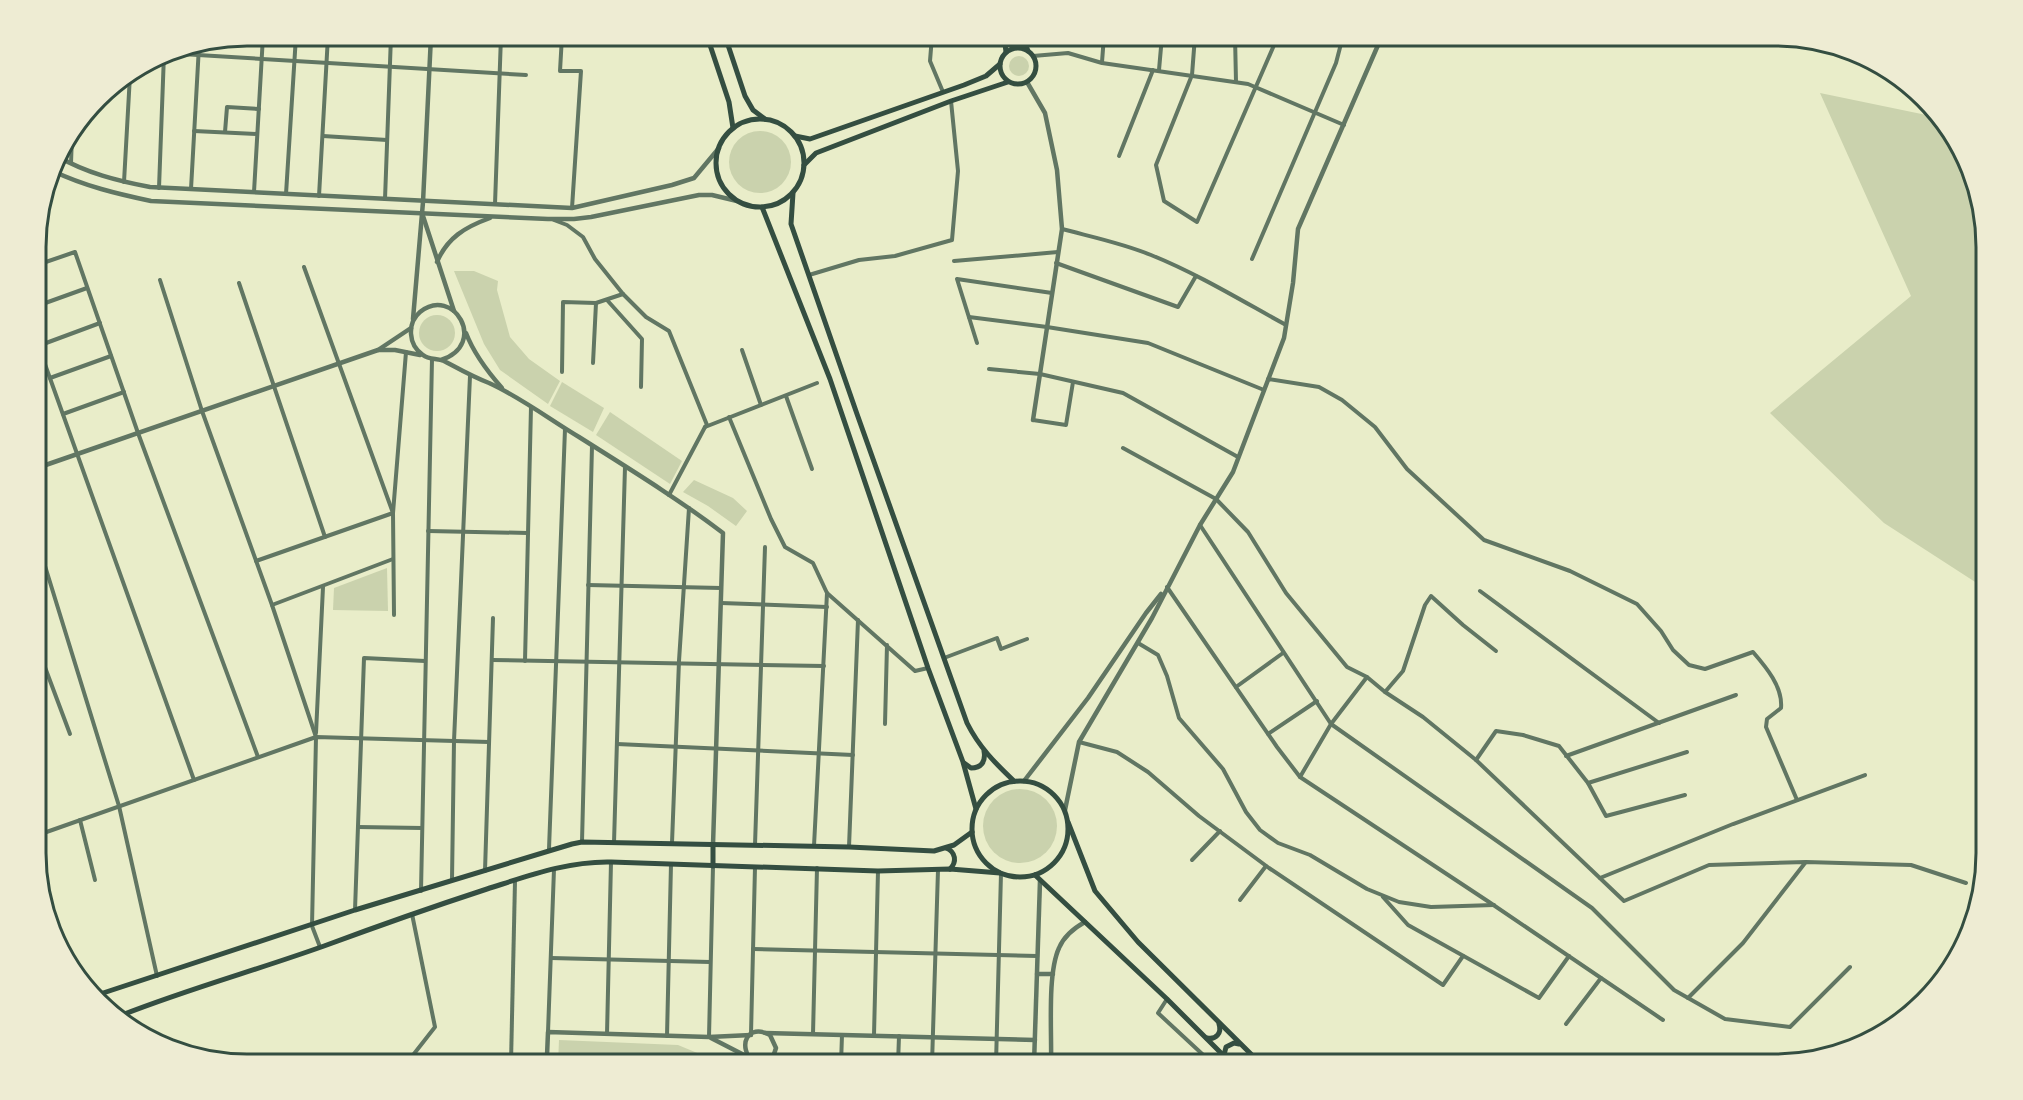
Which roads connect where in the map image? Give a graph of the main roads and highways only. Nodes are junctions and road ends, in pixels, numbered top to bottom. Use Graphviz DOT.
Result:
graph roads {
  1 [pos="1005,46"];
  2 [pos="1026,46"];
  3 [pos="711,47"];
  4 [pos="729,47"];
  5 [pos="1028,51"];
  6 [pos="1006,52"];
  7 [pos="1000,63"];
  8 [pos="1008,82"];
  9 [pos="765,119"];
  10 [pos="733,128"];
  11 [pos="795,136"];
  12 [pos="804,165"];
  13 [pos="793,193"];
  14 [pos="762,207"];
  15 [pos="984,751"];
  16 [pos="963,762"];
  17 [pos="1014,781"];
  18 [pos="976,809"];
  19 [pos="1068,822"];
  20 [pos="972,832"];
  21 [pos="713,845"];
  22 [pos="946,848"];
  23 [pos="713,866"];
  24 [pos="950,869"];
  25 [pos="1000,873"];
  26 [pos="1035,875"];
  27 [pos="104,993"];
  28 [pos="128,1014"];
  29 [pos="1218,1023"];
  30 [pos="1206,1037"];
  31 [pos="1239,1044"];
  32 [pos="1222,1053"];
  33 [pos="1224,1053"];
  34 [pos="1249,1053"];
  1 -- 6 [label="main road"];
  2 -- 5 [label="main road"];
  3 -- 10 [label="main road"];
  4 -- 9 [label="main road"];
  5 -- 6 [label="main road"];
  5 -- 8 [label="main road"];
  6 -- 7 [label="main road"];
  7 -- 8 [label="main road"];
  7 -- 11 [label="main road"];
  8 -- 12 [label="main road"];
  9 -- 10 [label="main road"];
  9 -- 11 [label="main road"];
  10 -- 14 [label="main road"];
  11 -- 12 [label="main road"];
  12 -- 13 [label="main road"];
  13 -- 14 [label="main road"];
  13 -- 15 [label="main road"];
  14 -- 16 [label="main road"];
  15 -- 16 [label="main road"];
  15 -- 17 [label="main road"];
  16 -- 18 [label="main road"];
  17 -- 18 [label="main road"];
  17 -- 19 [label="main road"];
  18 -- 20 [label="main road"];
  19 -- 26 [label="main road"];
  19 -- 29 [label="main road"];
  20 -- 22 [label="main road"];
  20 -- 25 [label="main road"];
  21 -- 22 [label="main road"];
  21 -- 23 [label="main road"];
  21 -- 27 [label="main road"];
  22 -- 24 [label="main road"];
  23 -- 24 [label="main road"];
  23 -- 28 [label="main road"];
  24 -- 25 [label="main road"];
  25 -- 26 [label="main road"];
  26 -- 30 [label="main road"];
  29 -- 30 [label="main road"];
  29 -- 31 [label="main road"];
  30 -- 32 [label="main road"];
  31 -- 33 [label="main road"];
  31 -- 34 [label="main road"];
}
